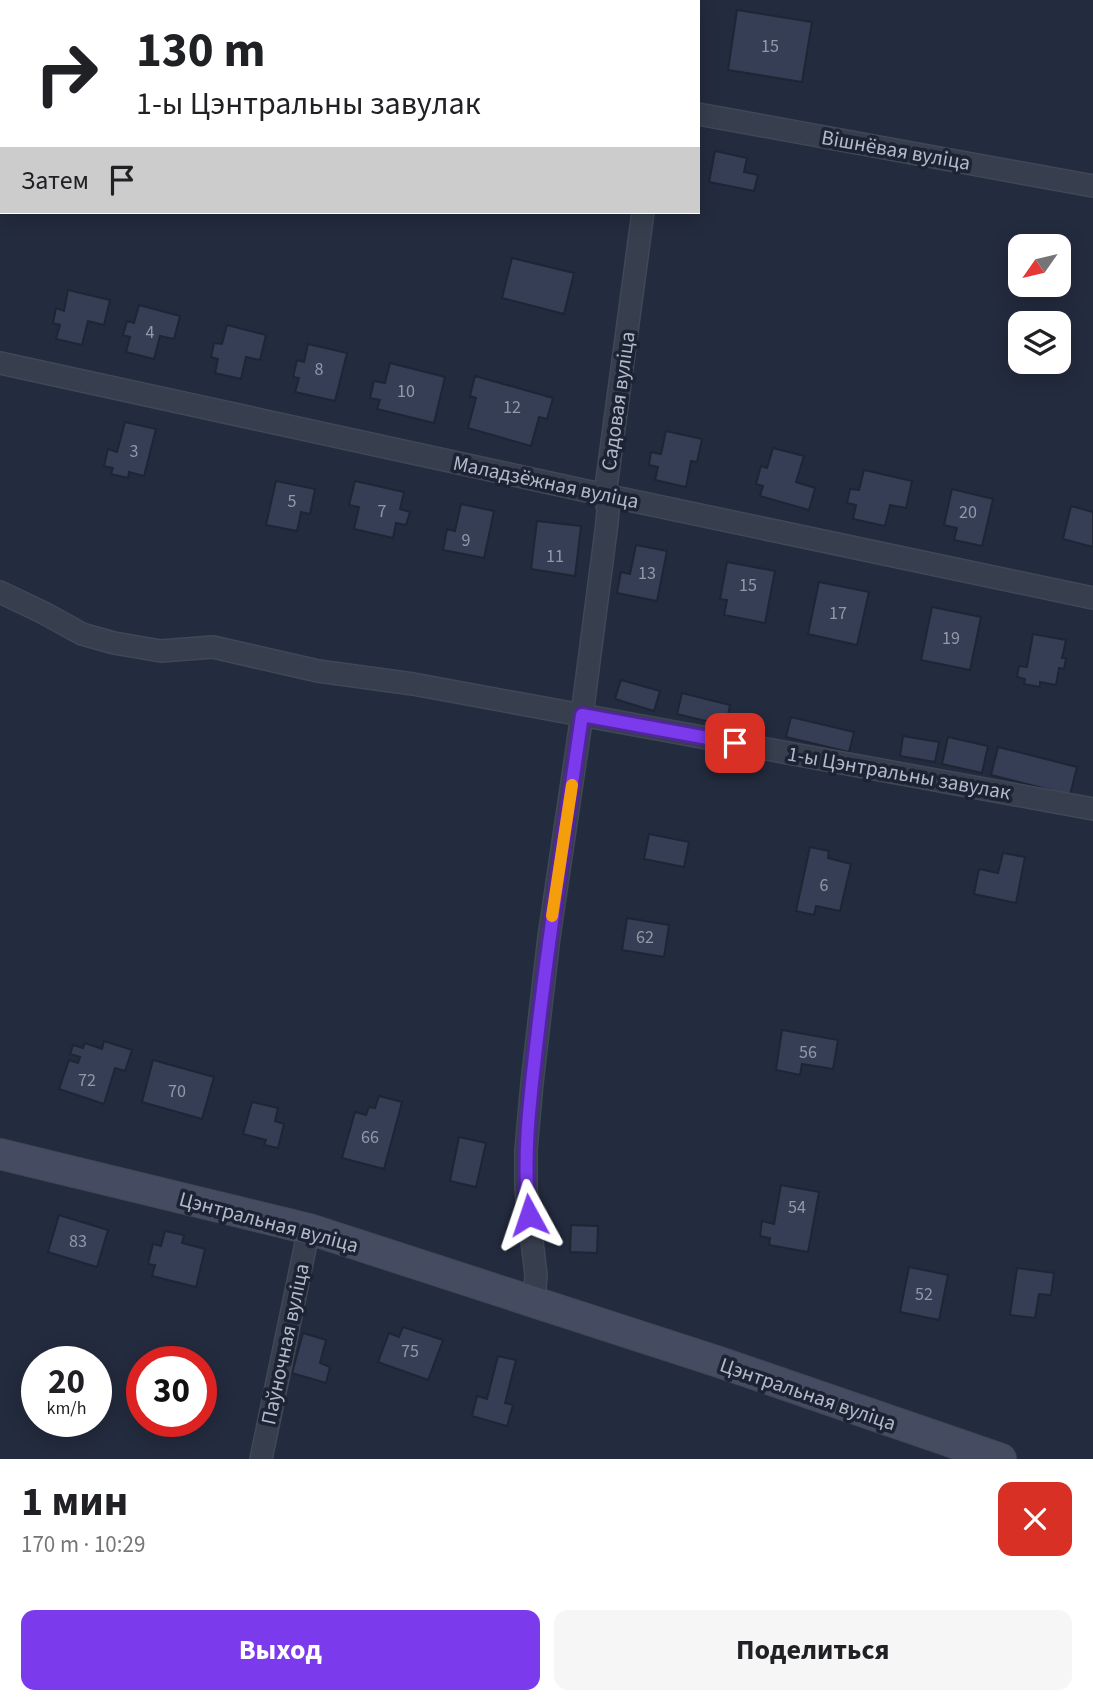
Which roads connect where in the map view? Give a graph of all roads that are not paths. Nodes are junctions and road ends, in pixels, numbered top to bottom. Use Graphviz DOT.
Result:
graph roads {
  1 [pos="700,114"];
  2 [pos="1093,186"];
  3 [pos="643,214"];
  4 [pos="0,362"];
  5 [pos="605,495"];
  6 [pos="0,592"];
  7 [pos="1093,598"];
  8 [pos="582,715"];
  9 [pos="1093,809"];
  10 [pos="0,1154"];
  11 [pos="309,1229"];
  12 [pos="534,1303"];
  13 [pos="261,1459"];
  14 [pos="1001,1459"];
  1 -- 2 [label="street, Вішнёвая вуліца"];
  3 -- 5 [label="street, Садовая вуліца"];
  4 -- 5 [label="street, Маладзёжная вуліца"];
  5 -- 7 [label="street, Маладзёжная вуліца"];
  5 -- 8 [label="street, Садовая вуліца"];
  6 -- 8 [label="street, 1-ы Цэнтральны завулак"];
  8 -- 9 [label="street, 1-ы Цэнтральны завулак"];
  8 -- 12 [label="street"];
  10 -- 11 [label="street, Цэнтральная вуліца"];
  11 -- 12 [label="street, Цэнтральная вуліца"];
  11 -- 13 [label="street, Паўночная вуліца"];
  12 -- 14 [label="street, Цэнтральная вуліца"];
}
